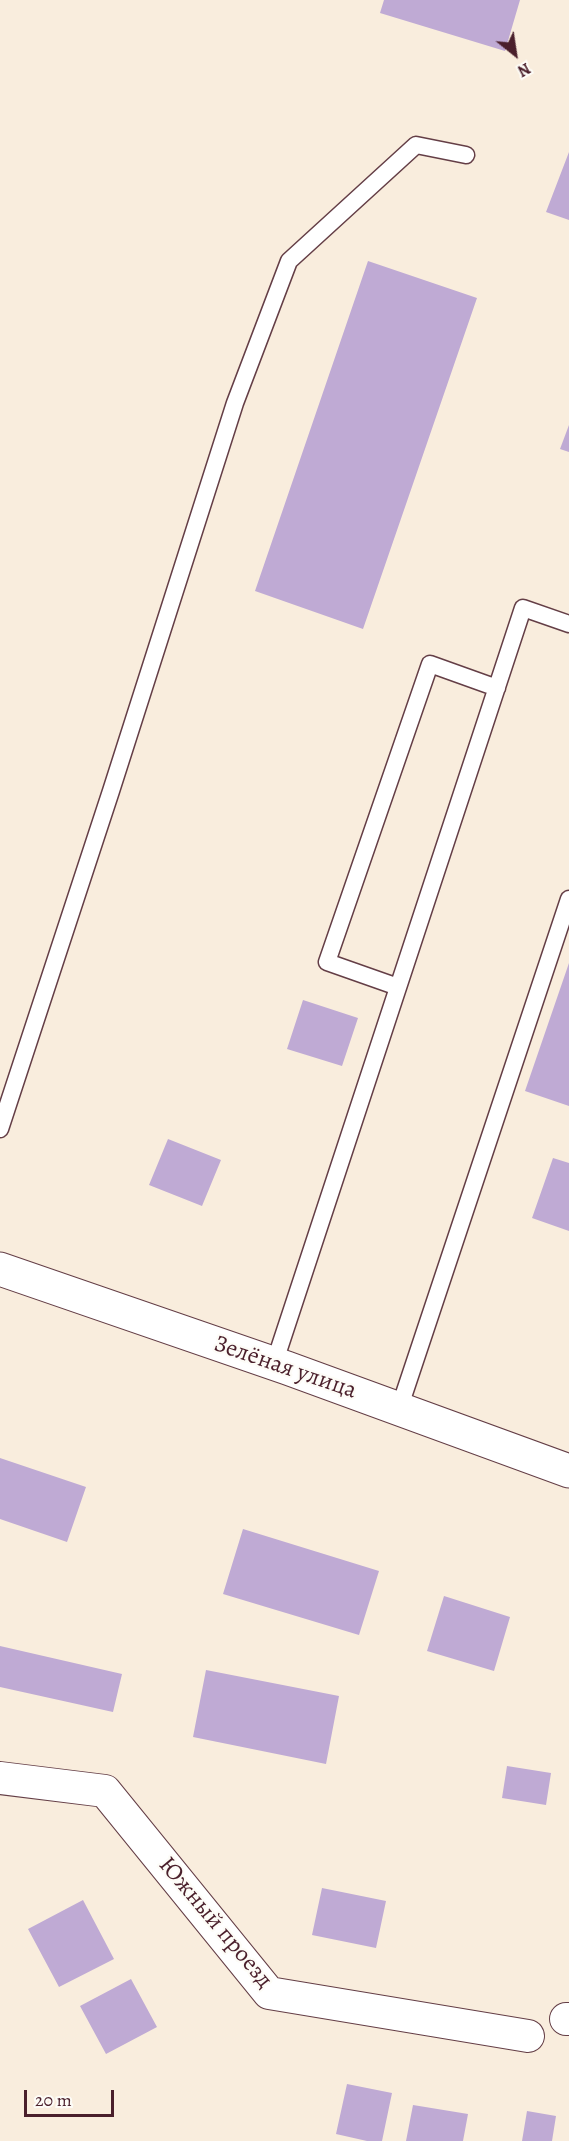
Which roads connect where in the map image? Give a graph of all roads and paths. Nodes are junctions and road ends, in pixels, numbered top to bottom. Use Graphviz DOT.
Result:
graph roads {
  1 [pos="466,155"];
  2 [pos="569,624"];
  3 [pos="496,688"];
  4 [pos="569,899"];
  5 [pos="398,987"];
  6 [pos="0,1129"];
  7 [pos="0,1269"];
  8 [pos="274,1364"];
  9 [pos="399,1409"];
  10 [pos="569,1471"];
  11 [pos="0,1778"];
  12 [pos="528,2036"];
  1 -- 6 [label="lane"];
  2 -- 3 [label="lane"];
  3 -- 5 [label="lane"];
  3 -- 5 [label="lane"];
  4 -- 9 [label="lane"];
  5 -- 8 [label="lane"];
  7 -- 8 [label="street, Зелёная улица"];
  8 -- 9 [label="street, Зелёная улица"];
  9 -- 10 [label="street, Зелёная улица"];
  11 -- 12 [label="street, Южный проезд"];
}
